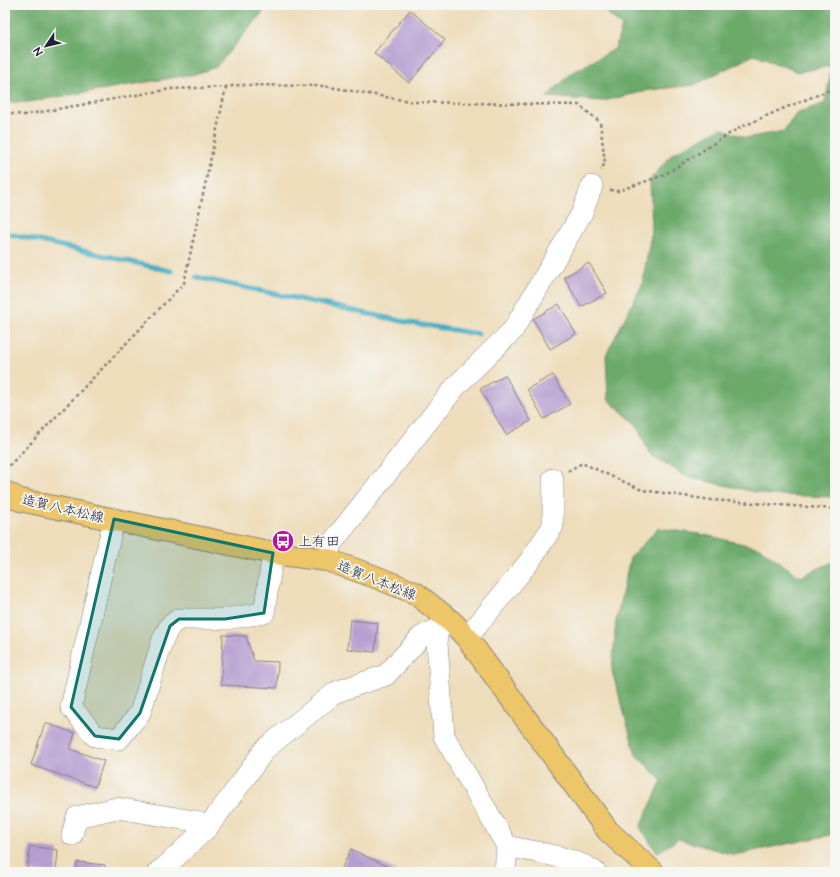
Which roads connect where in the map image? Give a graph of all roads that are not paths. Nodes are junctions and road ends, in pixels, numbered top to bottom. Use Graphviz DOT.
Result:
graph roads {
  1 [pos="592,186"];
  2 [pos="554,479"];
  3 [pos="5,492"];
  4 [pos="114,519"];
  5 [pos="273,553"];
  6 [pos="327,560"];
  7 [pos="444,626"];
  8 [pos="467,638"];
  9 [pos="208,827"];
  10 [pos="72,835"];
  11 [pos="508,846"];
  12 [pos="158,872"];
  13 [pos="505,872"];
  14 [pos="595,872"];
  15 [pos="653,872"];
  1 -- 6 [label="street"];
  2 -- 8 [label="street"];
  3 -- 4 [label="main road, 造賀八本松線"];
  4 -- 5 [label="main road, 造賀八本松線"];
  4 -- 5 [label="street"];
  5 -- 6 [label="main road, 造賀八本松線"];
  6 -- 7 [label="main road, 造賀八本松線"];
  7 -- 8 [label="main road, 造賀八本松線"];
  7 -- 9 [label="street"];
  7 -- 11 [label="street"];
  8 -- 15 [label="main road, 造賀八本松線"];
  9 -- 10 [label="street"];
  9 -- 12 [label="street"];
  11 -- 13 [label="street"];
  11 -- 14 [label="street"];
}
